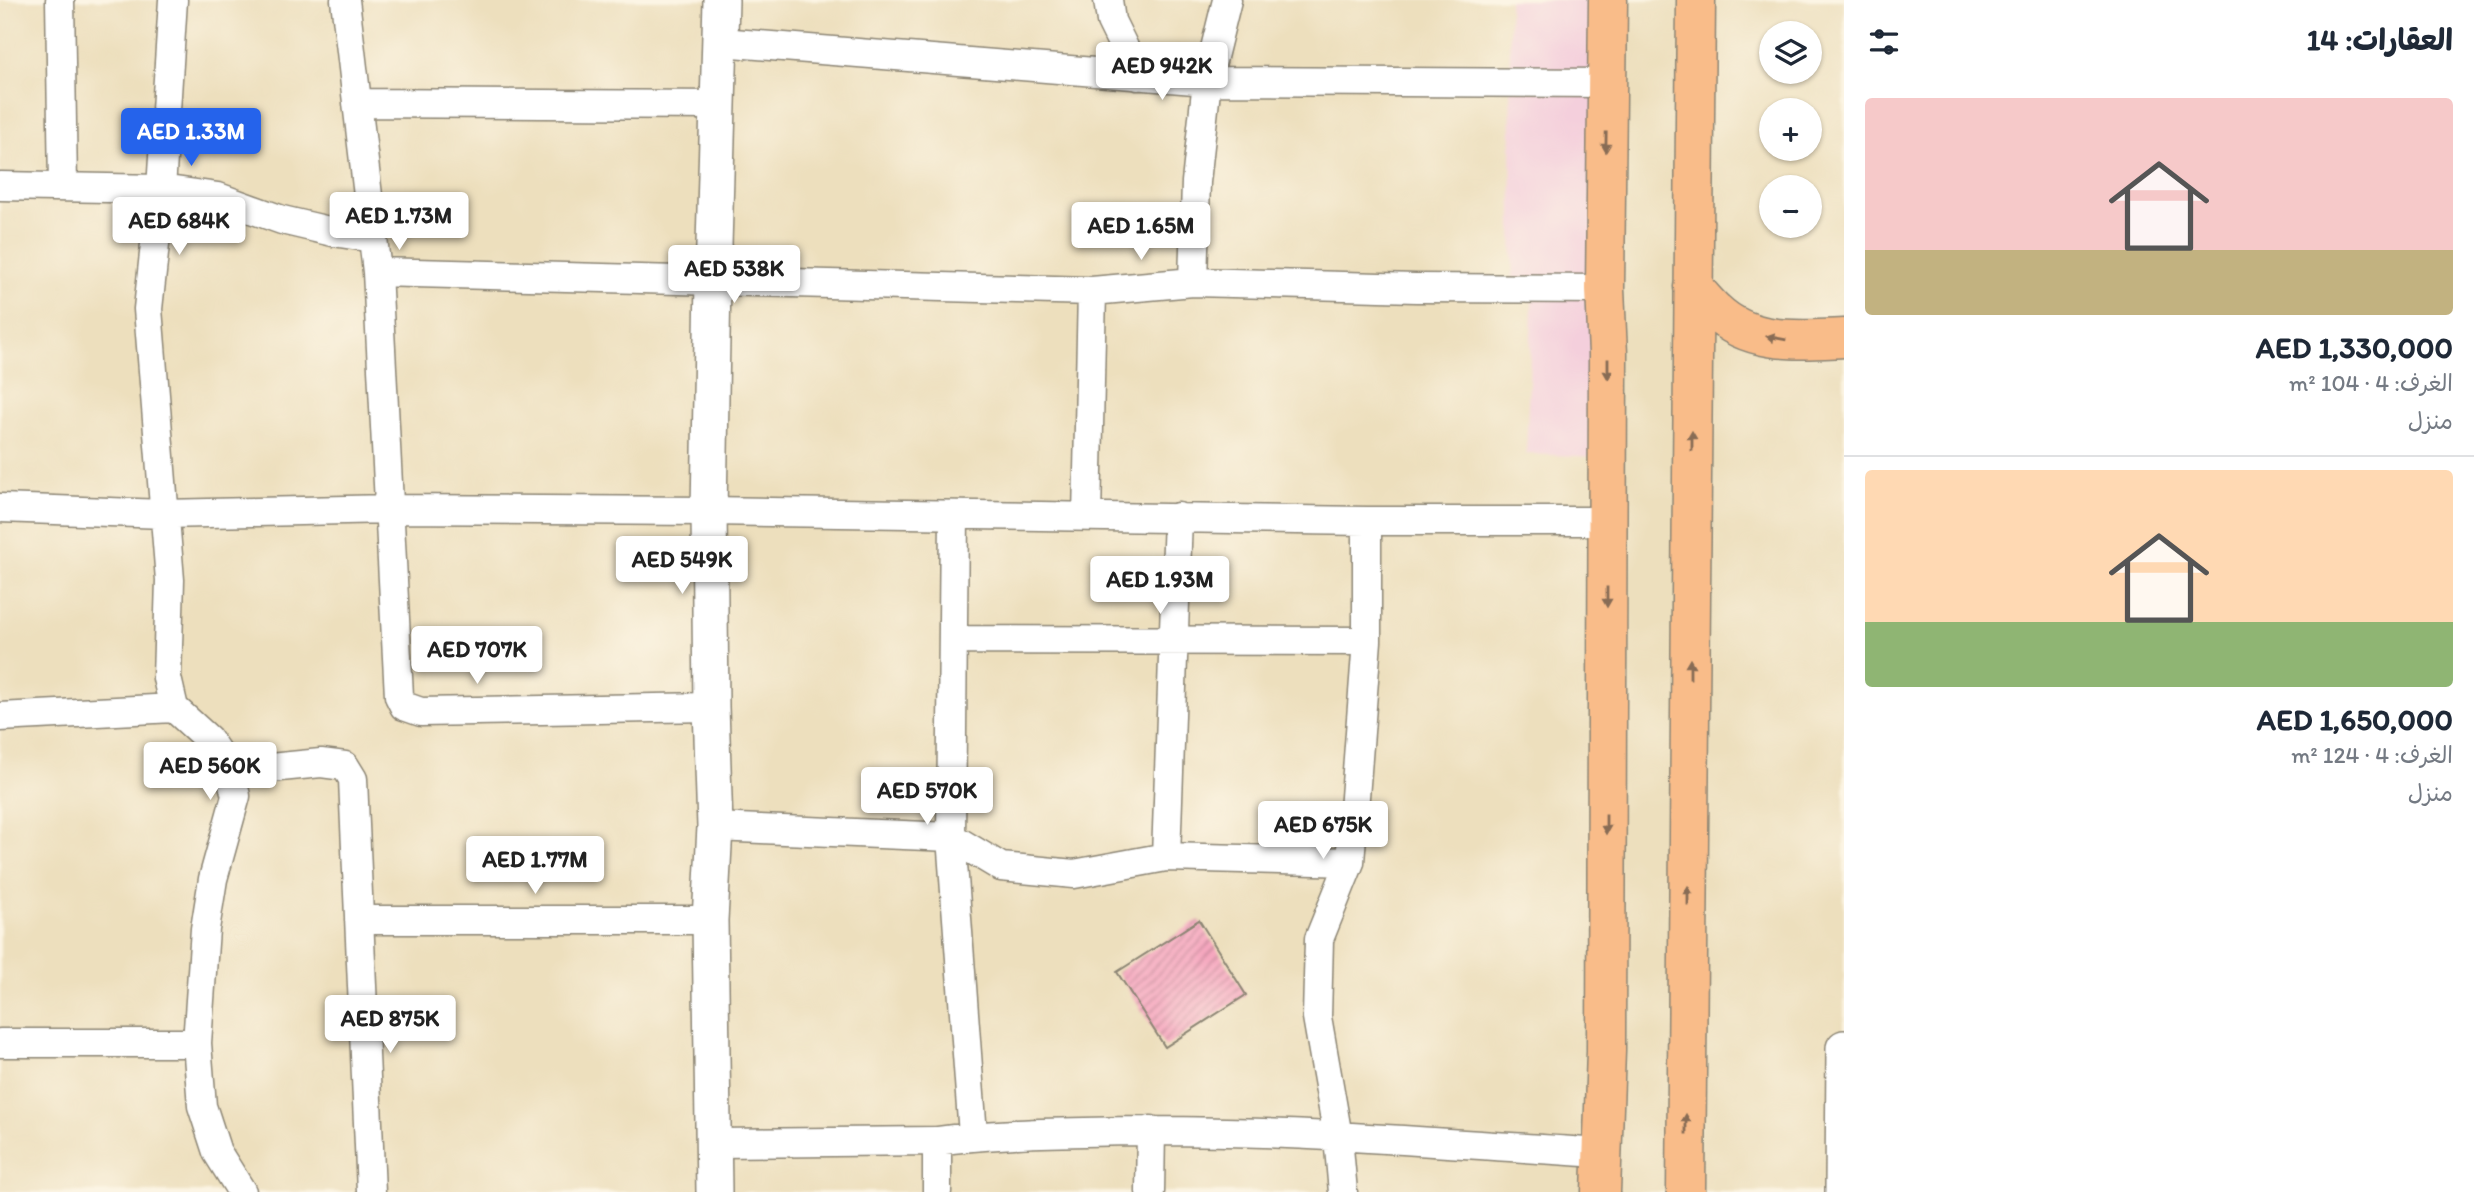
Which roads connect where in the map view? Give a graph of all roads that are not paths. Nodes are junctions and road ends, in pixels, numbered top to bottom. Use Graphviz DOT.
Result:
graph roads {
  1 [pos="60,0"];
  2 [pos="173,0"];
  3 [pos="345,0"];
  4 [pos="721,0"];
  5 [pos="1108,0"];
  6 [pos="1227,0"];
  7 [pos="1608,0"];
  8 [pos="1696,0"];
  9 [pos="720,41"];
  10 [pos="1138,76"];
  11 [pos="1207,81"];
  12 [pos="1607,82"];
  13 [pos="357,103"];
  14 [pos="718,104"];
  15 [pos="0,186"];
  16 [pos="63,187"];
  17 [pos="161,189"];
  18 [pos="373,238"];
  19 [pos="377,272"];
  20 [pos="713,280"];
  21 [pos="1193,282"];
  22 [pos="1693,287"];
  23 [pos="1605,289"];
  24 [pos="1093,290"];
  25 [pos="1844,338"];
  26 [pos="0,508"];
  27 [pos="390,509"];
  28 [pos="709,511"];
  29 [pos="164,514"];
  30 [pos="954,515"];
  31 [pos="1087,516"];
  32 [pos="1178,517"];
  33 [pos="1607,521"];
  34 [pos="1367,522"];
  35 [pos="953,640"];
  36 [pos="1172,640"];
  37 [pos="1367,640"];
  38 [pos="711,707"];
  39 [pos="174,708"];
  40 [pos="0,717"];
  41 [pos="230,772"];
  42 [pos="715,827"];
  43 [pos="951,837"];
  44 [pos="1166,857"];
  45 [pos="1350,862"];
  46 [pos="359,920"];
  47 [pos="710,920"];
  48 [pos="0,1043"];
  49 [pos="197,1043"];
  50 [pos="1844,1048"];
  51 [pos="1844,1056"];
  52 [pos="1151,1130"];
  53 [pos="973,1135"];
  54 [pos="1338,1137"];
  55 [pos="937,1140"];
  56 [pos="713,1143"];
  57 [pos="1601,1153"];
  58 [pos="242,1192"];
  59 [pos="371,1192"];
  60 [pos="714,1192"];
  61 [pos="937,1192"];
  62 [pos="1150,1192"];
  63 [pos="1343,1192"];
  64 [pos="1601,1192"];
  65 [pos="1686,1192"];
  66 [pos="1843,1192"];
  1 -- 16 [label="street"];
  2 -- 17 [label="street"];
  3 -- 13 [label="street"];
  4 -- 9 [label="street"];
  5 -- 10 [label="street"];
  6 -- 11 [label="street"];
  7 -- 12 [label="main road"];
  8 -- 22 [label="main road"];
  9 -- 10 [label="street"];
  9 -- 14 [label="street"];
  10 -- 11 [label="street"];
  11 -- 12 [label="street"];
  11 -- 21 [label="street"];
  12 -- 23 [label="main road, one-way"];
  13 -- 14 [label="street"];
  13 -- 18 [label="street"];
  14 -- 20 [label="street"];
  15 -- 16 [label="street"];
  16 -- 17 [label="street"];
  17 -- 18 [label="street"];
  17 -- 29 [label="street"];
  18 -- 19 [label="street"];
  19 -- 20 [label="street"];
  19 -- 27 [label="street"];
  20 -- 24 [label="street"];
  20 -- 28 [label="street"];
  21 -- 23 [label="street"];
  21 -- 24 [label="street"];
  25 -- 22 [label="main road, one-way"];
  65 -- 22 [label="main road, one-way"];
  23 -- 33 [label="main road, one-way"];
  24 -- 31 [label="street"];
  26 -- 29 [label="street"];
  27 -- 28 [label="street"];
  27 -- 29 [label="street"];
  27 -- 38 [label="street"];
  28 -- 30 [label="street"];
  28 -- 38 [label="street"];
  29 -- 39 [label="street"];
  30 -- 31 [label="street"];
  30 -- 35 [label="street"];
  31 -- 32 [label="street"];
  32 -- 34 [label="street"];
  32 -- 36 [label="street"];
  33 -- 34 [label="street"];
  33 -- 57 [label="main road, one-way"];
  34 -- 37 [label="street"];
  35 -- 36 [label="street"];
  35 -- 43 [label="street"];
  36 -- 37 [label="street"];
  36 -- 44 [label="street"];
  37 -- 45 [label="street"];
  38 -- 42 [label="street"];
  39 -- 40 [label="street"];
  39 -- 41 [label="street"];
  41 -- 46 [label="street"];
  41 -- 49 [label="street"];
  42 -- 43 [label="street"];
  42 -- 47 [label="street"];
  43 -- 44 [label="street"];
  43 -- 53 [label="street"];
  44 -- 45 [label="street"];
  45 -- 54 [label="street"];
  46 -- 47 [label="street"];
  46 -- 59 [label="street"];
  47 -- 56 [label="street"];
  48 -- 49 [label="street"];
  49 -- 58 [label="street"];
  50 -- 51 [label="street"];
  51 -- 66 [label="street"];
  52 -- 53 [label="street"];
  52 -- 54 [label="street"];
  52 -- 62 [label="street"];
  53 -- 55 [label="street"];
  54 -- 57 [label="street"];
  54 -- 63 [label="street"];
  55 -- 56 [label="street"];
  55 -- 61 [label="street"];
  56 -- 60 [label="street"];
  57 -- 64 [label="main road"];
}
